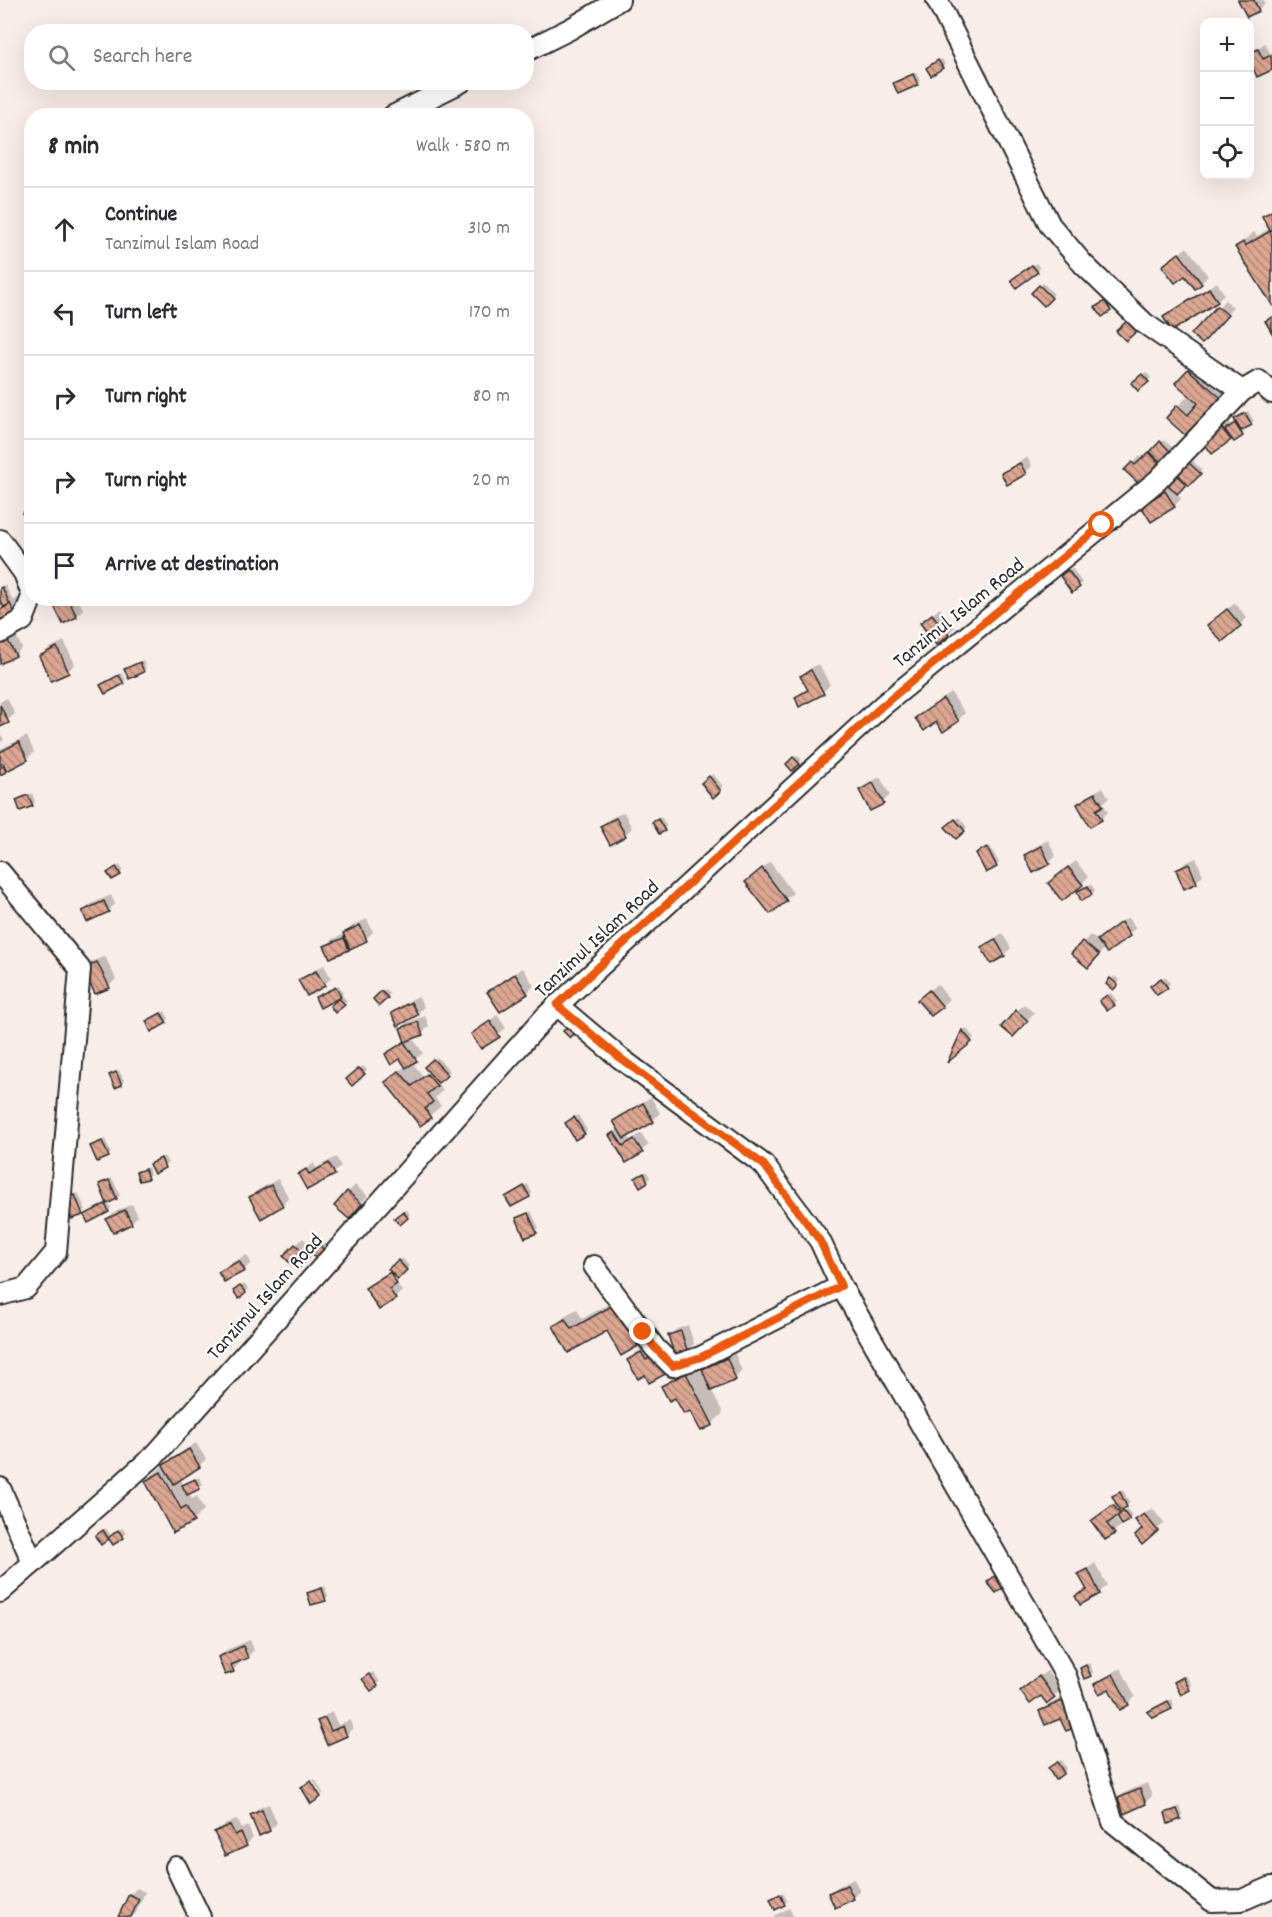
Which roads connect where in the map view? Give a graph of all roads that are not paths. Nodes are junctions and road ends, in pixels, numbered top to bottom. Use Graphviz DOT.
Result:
graph roads {
  1 [pos="619,0"];
  2 [pos="937,0"];
  3 [pos="534,47"];
  4 [pos="445,90"];
  5 [pos="409,108"];
  6 [pos="1268,382"];
  7 [pos="1242,391"];
  8 [pos="0,540"];
  9 [pos="24,573"];
  10 [pos="28,606"];
  11 [pos="0,633"];
  12 [pos="0,872"];
  13 [pos="557,1005"];
  14 [pos="594,1266"];
  15 [pos="841,1286"];
  16 [pos="0,1295"];
  17 [pos="0,1488"];
  18 [pos="33,1563"];
  19 [pos="0,1592"];
  20 [pos="176,1867"];
  21 [pos="1272,1887"];
  22 [pos="200,1917"];
  1 -- 3 [label="street"];
  2 -- 7 [label="street"];
  4 -- 5 [label="street"];
  6 -- 7 [label="street, Tanzimul Islam Road"];
  7 -- 13 [label="street, Tanzimul Islam Road"];
  8 -- 9 [label="street"];
  10 -- 11 [label="street"];
  12 -- 16 [label="street"];
  13 -- 15 [label="street"];
  13 -- 18 [label="street, Tanzimul Islam Road"];
  14 -- 15 [label="street"];
  15 -- 21 [label="street"];
  17 -- 18 [label="street"];
  18 -- 19 [label="street, Tanzimul Islam Road"];
  20 -- 22 [label="street"];
}
